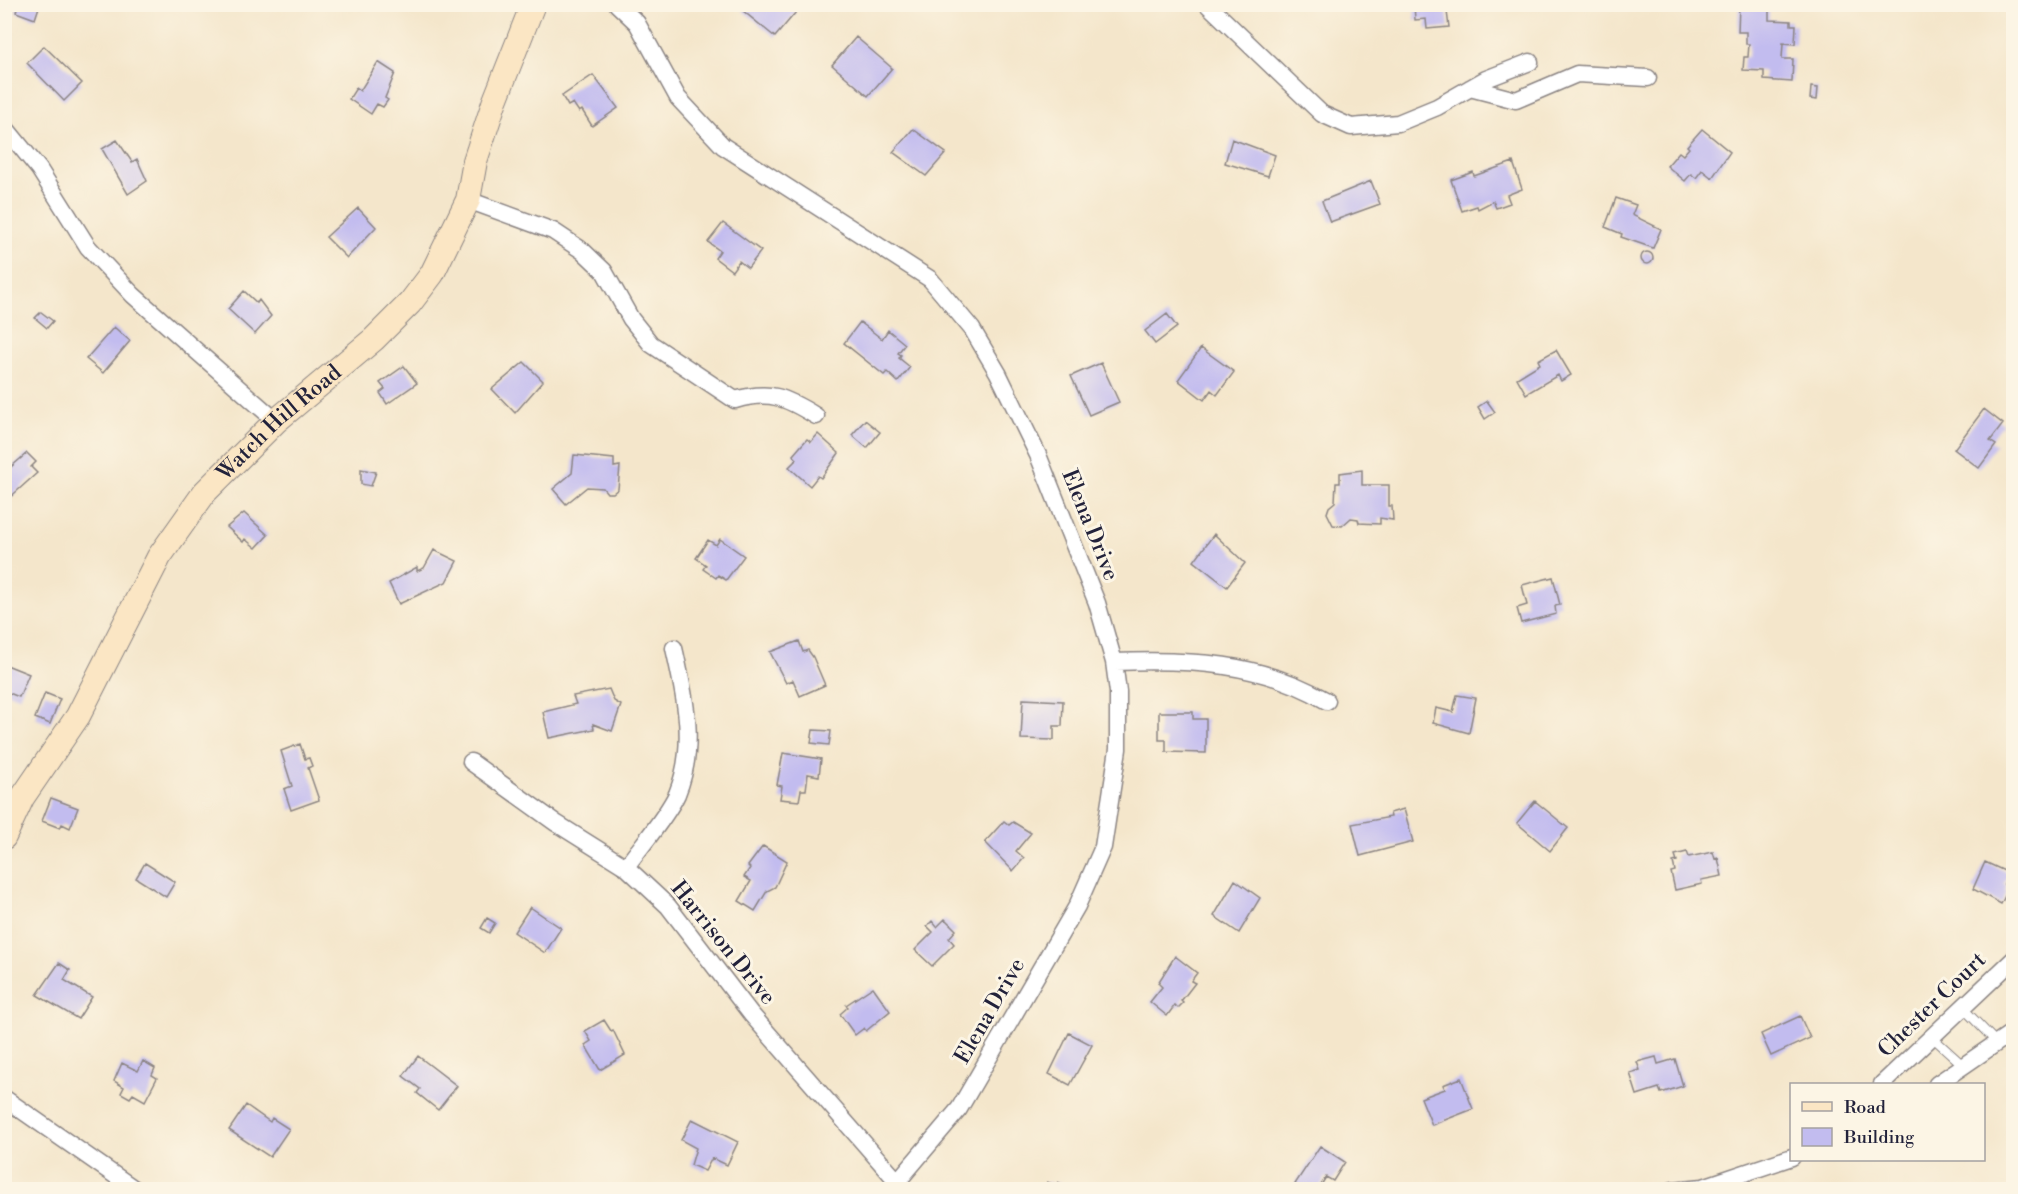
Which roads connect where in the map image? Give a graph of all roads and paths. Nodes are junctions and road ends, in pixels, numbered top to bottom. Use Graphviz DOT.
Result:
graph roads {
  1 [pos="533,4"];
  2 [pos="617,4"];
  3 [pos="1207,4"];
  4 [pos="1530,62"];
  5 [pos="1648,78"];
  6 [pos="1470,88"];
  7 [pos="4,126"];
  8 [pos="468,200"];
  9 [pos="816,416"];
  10 [pos="276,421"];
  11 [pos="674,648"];
  12 [pos="1114,662"];
  13 [pos="1327,701"];
  14 [pos="471,762"];
  15 [pos="13,794"];
  16 [pos="4,837"];
  17 [pos="626,867"];
  18 [pos="2013,959"];
  19 [pos="1962,1007"];
  20 [pos="2013,1031"];
  21 [pos="1931,1036"];
  22 [pos="1997,1043"];
  23 [pos="1964,1066"];
  24 [pos="1883,1083"];
  25 [pos="1938,1083"];
  26 [pos="4,1098"];
  27 [pos="1790,1157"];
  28 [pos="901,1185"];
  29 [pos="136,1190"];
  30 [pos="1673,1190"];
  1 -- 8 [label="street, Watch Hill Road"];
  2 -- 12 [label="street, Elena Drive"];
  3 -- 6 [label="street"];
  4 -- 6 [label="street"];
  5 -- 6 [label="street"];
  7 -- 10 [label="street"];
  8 -- 9 [label="street"];
  8 -- 10 [label="street, Watch Hill Road"];
  10 -- 15 [label="street, Watch Hill Road"];
  11 -- 17 [label="street"];
  12 -- 13 [label="street"];
  12 -- 28 [label="street, Elena Drive"];
  14 -- 17 [label="street, Harrison Drive"];
  15 -- 16 [label="street, Watch Hill Road"];
  17 -- 28 [label="street, Harrison Drive"];
  18 -- 19 [label="street, Chester Court"];
  19 -- 21 [label="street, Chester Court"];
  19 -- 22 [label="lane"];
  20 -- 22 [label="street"];
  21 -- 23 [label="lane"];
  21 -- 24 [label="street, Chester Court"];
  22 -- 23 [label="street"];
  23 -- 25 [label="street"];
  26 -- 29 [label="street"];
  27 -- 30 [label="street"];
}
